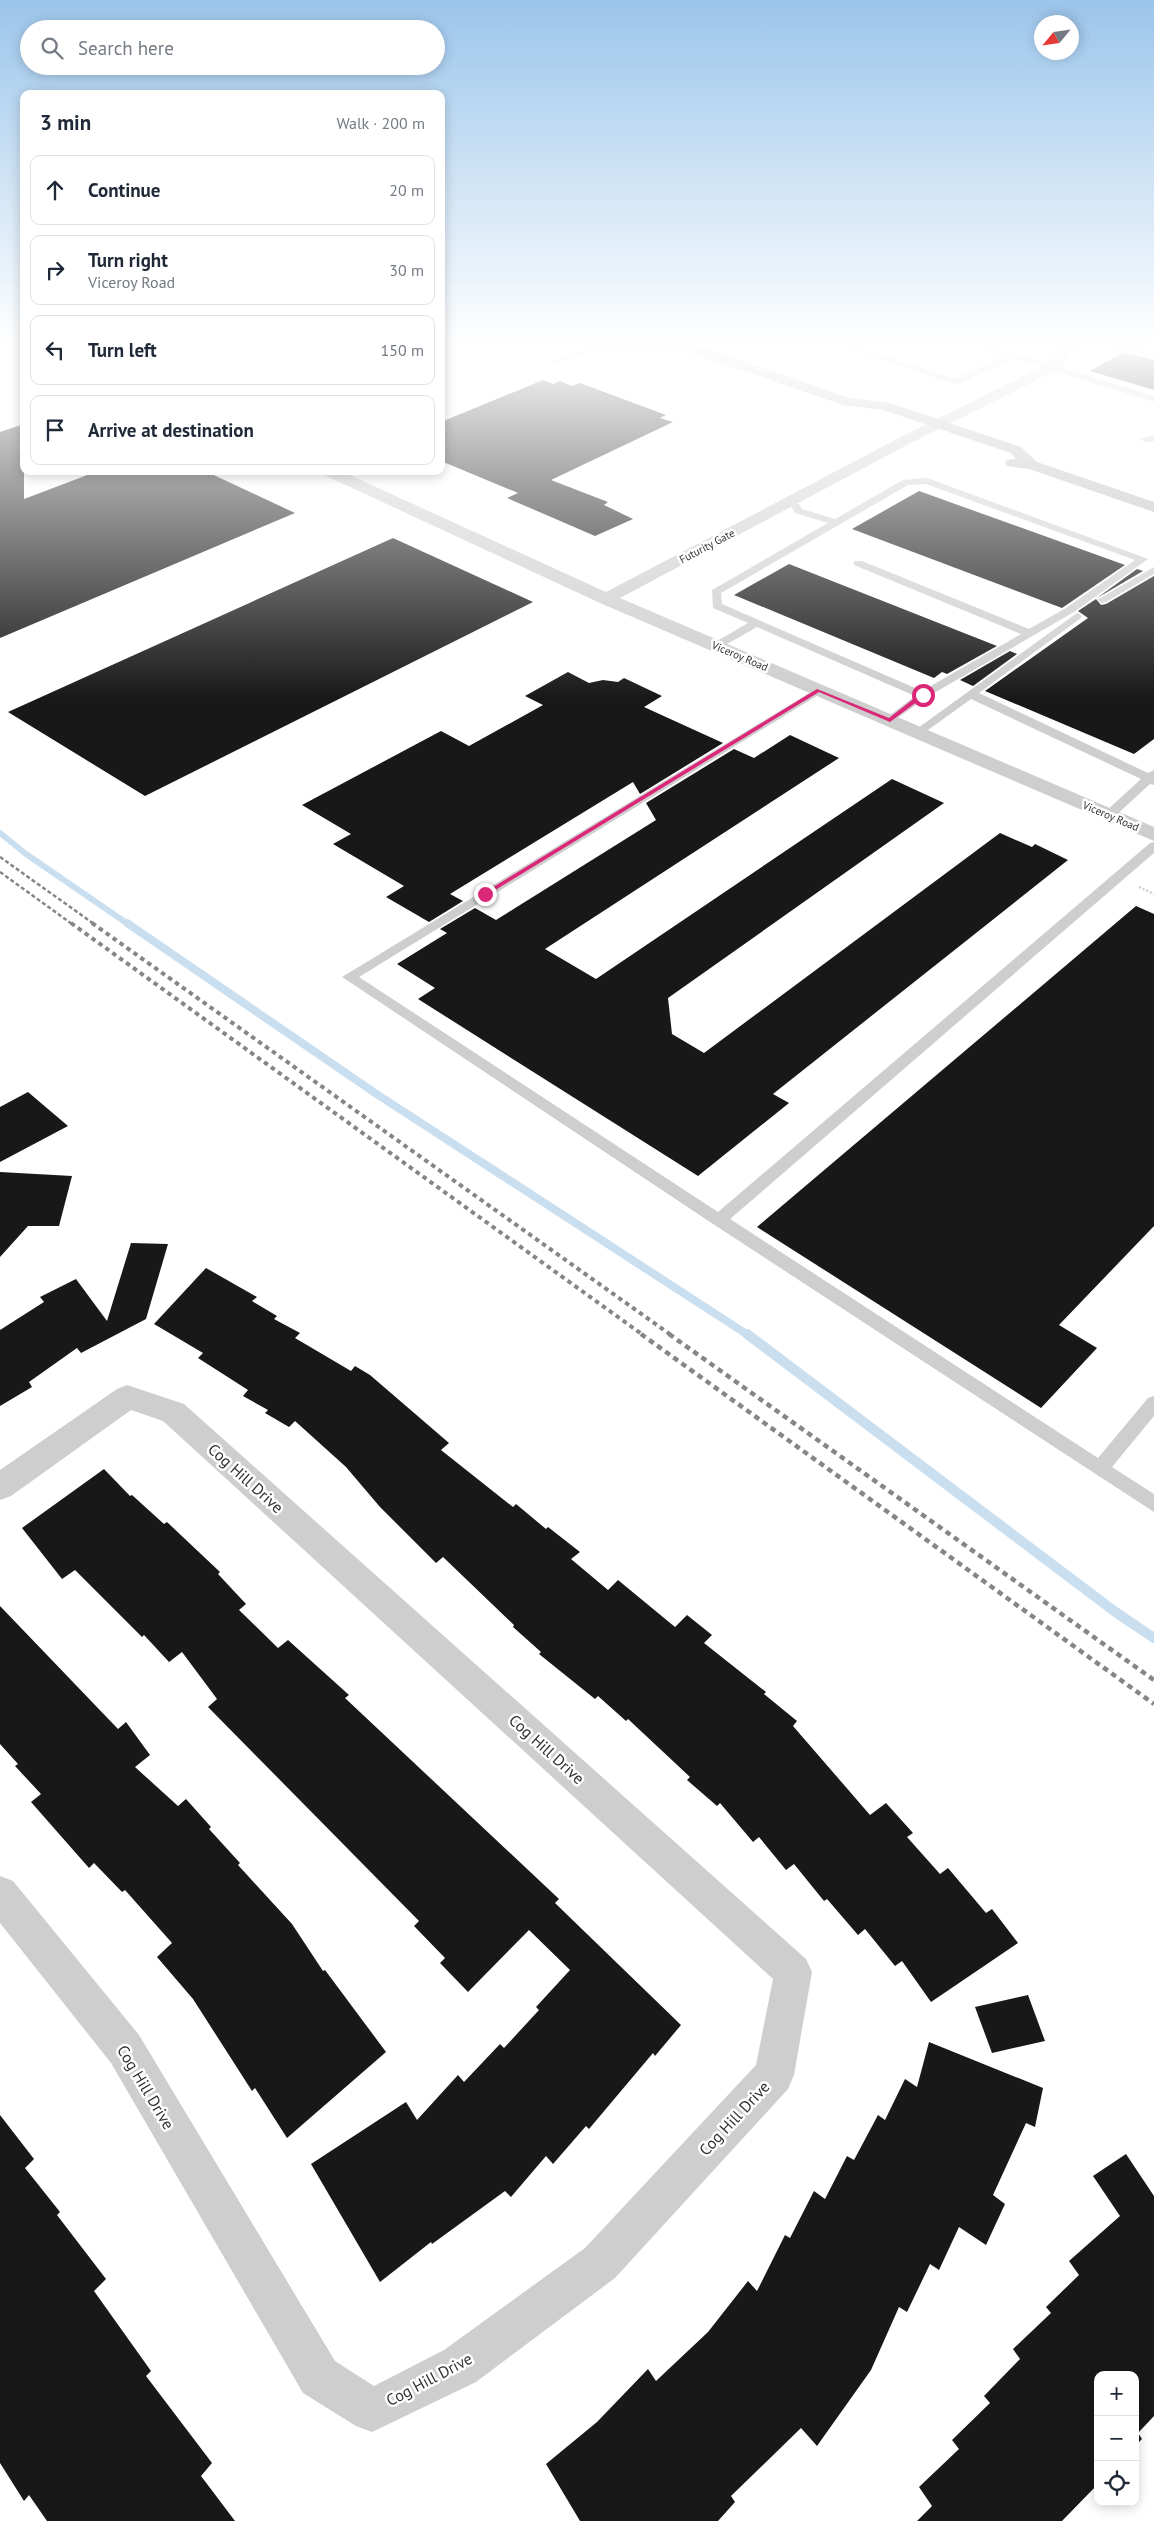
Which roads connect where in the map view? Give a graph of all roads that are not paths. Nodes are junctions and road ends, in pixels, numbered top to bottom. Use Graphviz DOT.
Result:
graph roads {
  1 [pos="869,463"];
  2 [pos="1010,463"];
  3 [pos="1028,463"];
  4 [pos="1031,466"];
  5 [pos="337,475"];
  6 [pos="792,505"];
  7 [pos="1154,506"];
  8 [pos="831,521"];
  9 [pos="858,563"];
  10 [pos="1154,570"];
  11 [pos="606,599"];
  12 [pos="757,623"];
  13 [pos="1029,633"];
  14 [pos="716,646"];
  15 [pos="818,690"];
  16 [pos="971,694"];
  17 [pos="923,695"];
  18 [pos="890,721"];
  19 [pos="917,733"];
  20 [pos="1152,777"];
  21 [pos="1109,815"];
  22 [pos="1154,835"];
  23 [pos="1154,846"];
  24 [pos="719,1220"];
  25 [pos="1154,1403"];
  26 [pos="1100,1469"];
  27 [pos="0,1487"];
  28 [pos="1154,1504"];
  29 [pos="0,1894"];
  1 -- 6 [label="street, Futurity Gate"];
  2 -- 4 [label="main road"];
  3 -- 4 [label="main road"];
  4 -- 7 [label="main road"];
  5 -- 11 [label="street, Viceroy Road"];
  6 -- 8 [label="lane"];
  6 -- 11 [label="street, Futurity Gate"];
  8 -- 12 [label="lane"];
  8 -- 13 [label="lane"];
  9 -- 13 [label="lane"];
  10 -- 16 [label="lane"];
  11 -- 14 [label="street, Viceroy Road"];
  12 -- 14 [label="lane"];
  12 -- 17 [label="lane"];
  13 -- 17 [label="lane"];
  14 -- 15 [label="street, Viceroy Road"];
  15 -- 18 [label="street, Viceroy Road"];
  15 -- 24 [label="lane"];
  16 -- 19 [label="lane"];
  16 -- 20 [label="lane"];
  17 -- 18 [label="lane"];
  18 -- 19 [label="street, Viceroy Road"];
  19 -- 21 [label="street, Viceroy Road"];
  20 -- 21 [label="lane"];
  21 -- 22 [label="street, Viceroy Road"];
  23 -- 24 [label="lane"];
  24 -- 26 [label="lane"];
  25 -- 26 [label="lane"];
  26 -- 28 [label="lane"];
  27 -- 29 [label="street, Cog Hill Drive"];
}
